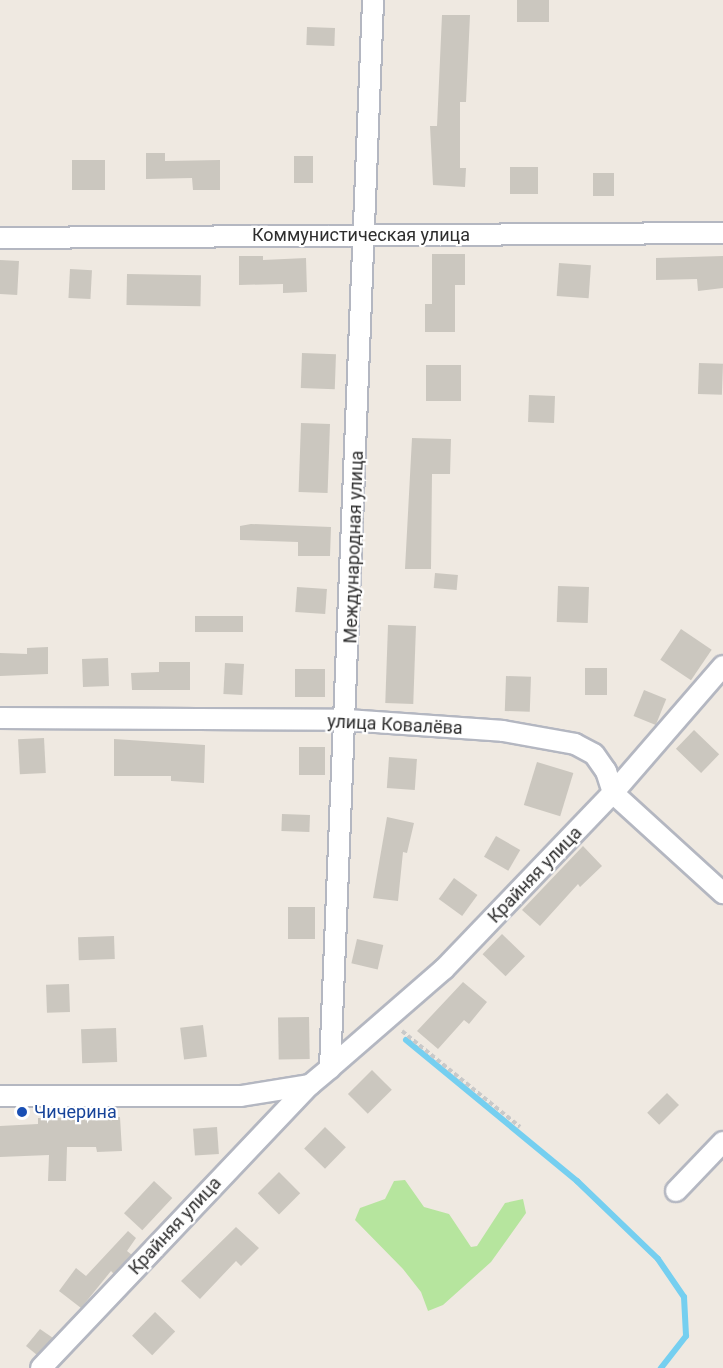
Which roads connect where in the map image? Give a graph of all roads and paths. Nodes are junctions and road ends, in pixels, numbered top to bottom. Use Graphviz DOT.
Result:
graph roads {
  1 [pos="373,0"];
  2 [pos="723,233"];
  3 [pos="366,235"];
  4 [pos="0,238"];
  5 [pos="723,666"];
  6 [pos="0,718"];
  7 [pos="347,720"];
  8 [pos="613,793"];
  9 [pos="723,893"];
  10 [pos="389,1021"];
  11 [pos="330,1068"];
  12 [pos="310,1085"];
  13 [pos="0,1096"];
  14 [pos="520,1127"];
  15 [pos="723,1142"];
  16 [pos="676,1191"];
  17 [pos="41,1368"];
  1 -- 3 [label="street, Международная улица"];
  2 -- 3 [label="street, Коммунистическая улица"];
  3 -- 4 [label="street, Коммунистическая улица"];
  3 -- 7 [label="street, Международная улица"];
  5 -- 8 [label="street, Крайняя улица"];
  6 -- 7 [label="street, улица Ковалёва"];
  7 -- 8 [label="street, улица Ковалёва"];
  7 -- 11 [label="street, Международная улица"];
  8 -- 9 [label="street, улица Ковалёва"];
  8 -- 10 [label="street, Крайняя улица"];
  10 -- 11 [label="street, Крайняя улица"];
  10 -- 14 [label="path"];
  11 -- 12 [label="street"];
  12 -- 13 [label="street"];
  12 -- 17 [label="street, Крайняя улица"];
  15 -- 16 [label="street"];
}
